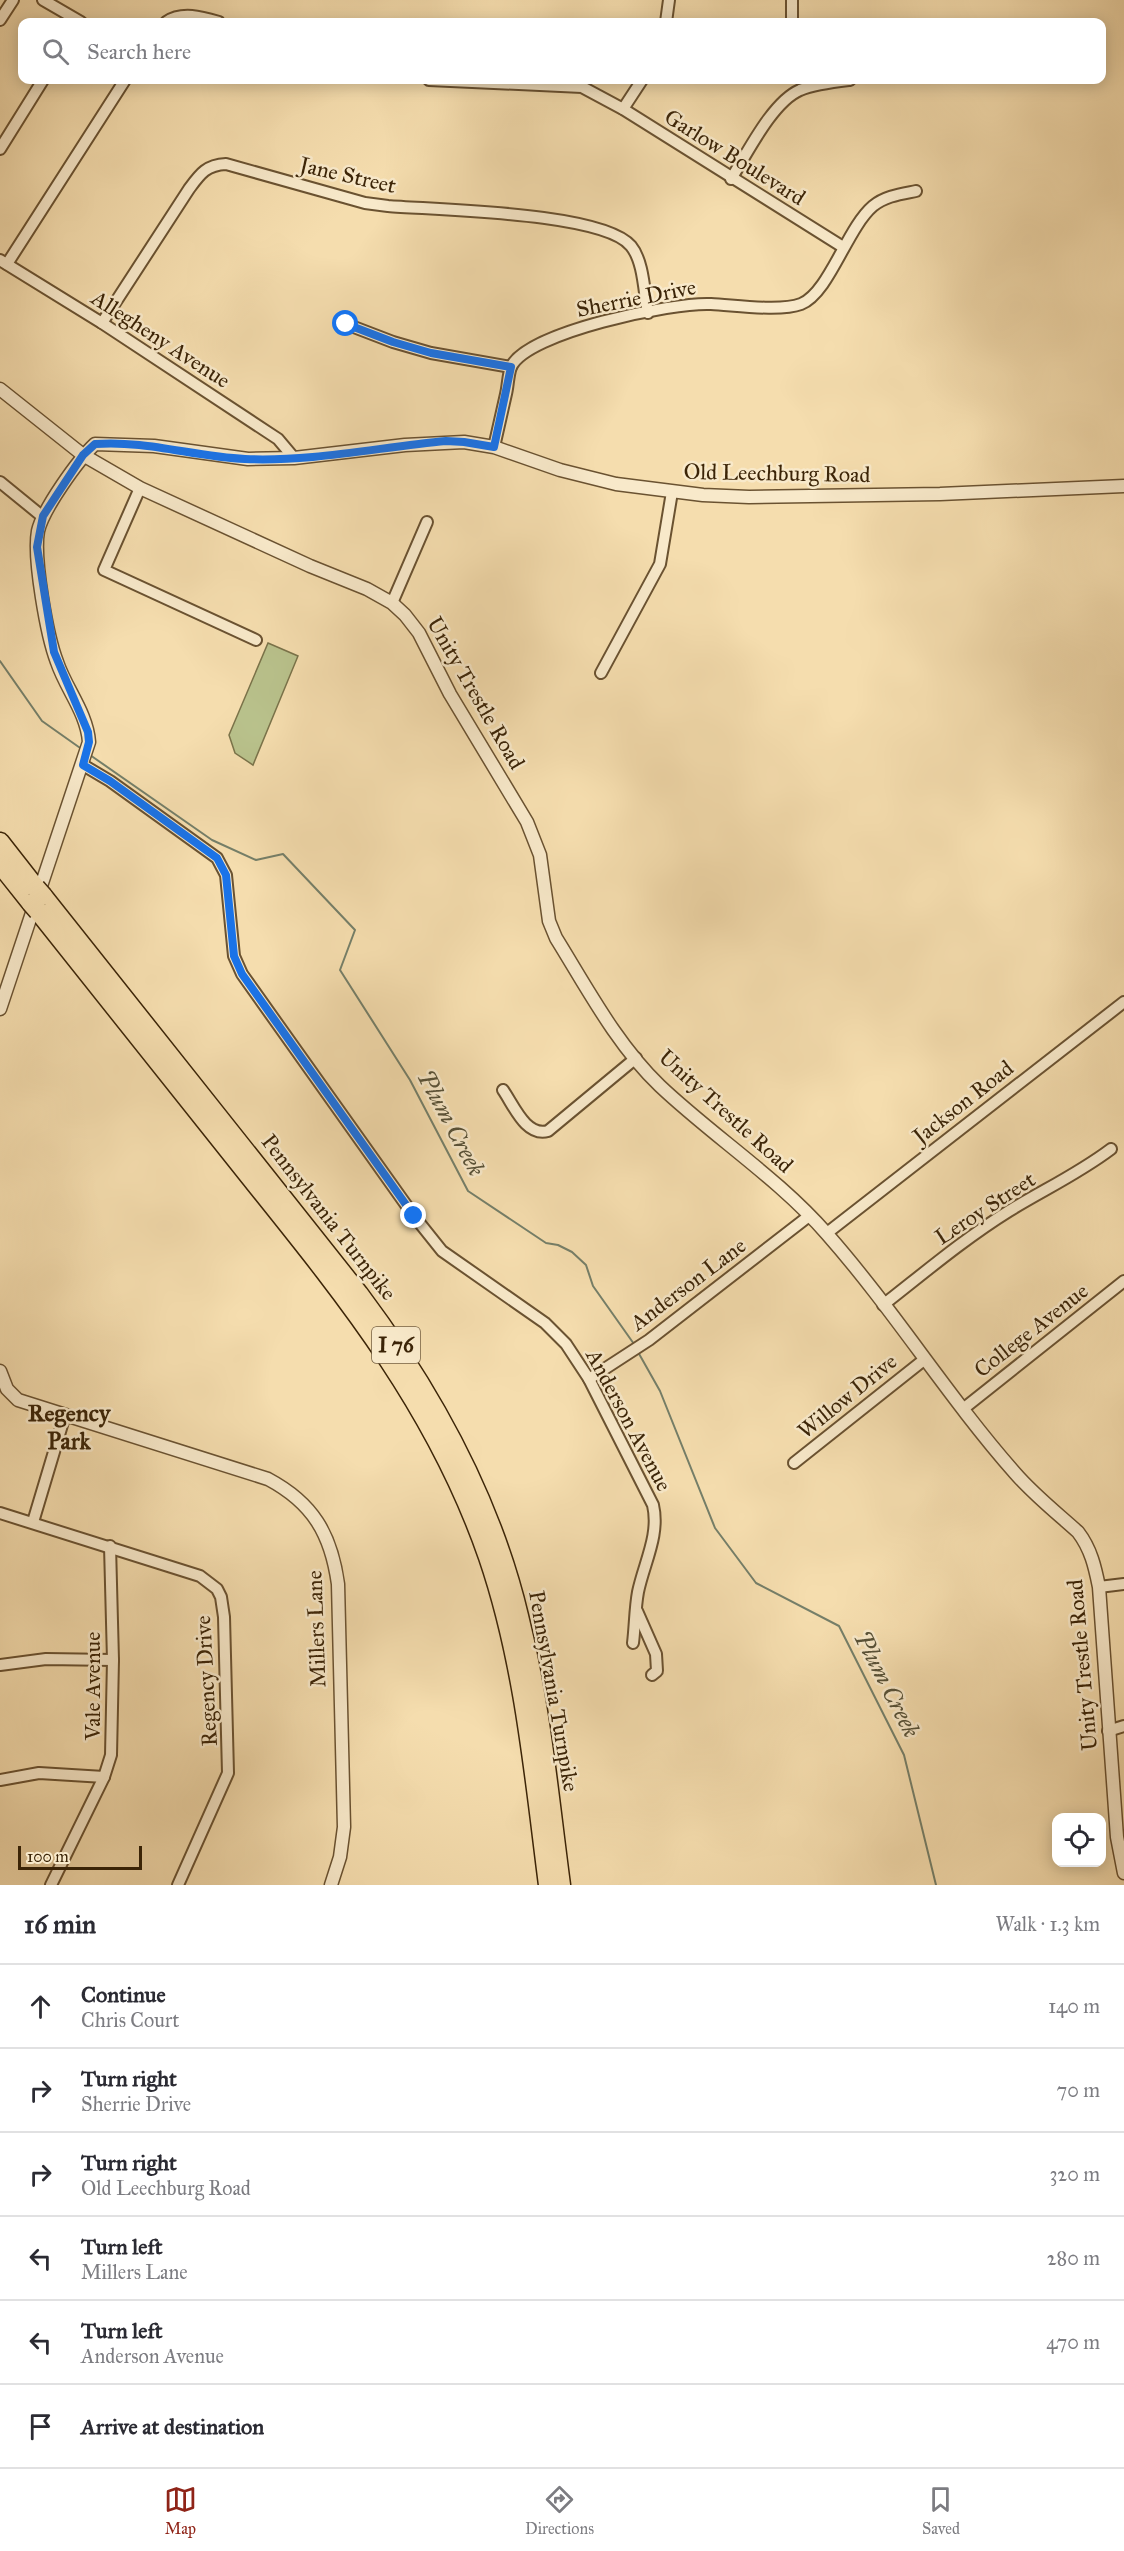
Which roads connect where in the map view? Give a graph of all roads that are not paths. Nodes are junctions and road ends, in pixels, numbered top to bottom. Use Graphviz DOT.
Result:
graph roads {
  1 [pos="13,0"];
  2 [pos="44,0"];
  3 [pos="669,0"];
  4 [pos="792,0"];
  5 [pos="73,18"];
  6 [pos="173,18"];
  7 [pos="204,18"];
  8 [pos="667,18"];
  9 [pos="792,18"];
  10 [pos="0,20"];
  11 [pos="41,84"];
  12 [pos="122,84"];
  13 [pos="572,84"];
  14 [pos="639,84"];
  15 [pos="796,84"];
  16 [pos="831,84"];
  17 [pos="799,91"];
  18 [pos="623,109"];
  19 [pos="0,149"];
  20 [pos="731,179"];
  21 [pos="916,191"];
  22 [pos="843,247"];
  23 [pos="4,262"];
  24 [pos="648,313"];
  25 [pos="102,323"];
  26 [pos="346,324"];
  27 [pos="511,367"];
  28 [pos="0,389"];
  29 [pos="494,447"];
  30 [pos="83,455"];
  31 [pos="294,458"];
  32 [pos="0,482"];
  33 [pos="1124,486"];
  34 [pos="140,488"];
  35 [pos="672,492"];
  36 [pos="43,516"];
  37 [pos="427,522"];
  38 [pos="392,603"];
  39 [pos="256,640"];
  40 [pos="601,673"];
  41 [pos="86,756"];
  42 [pos="0,842"];
  43 [pos="0,864"];
  44 [pos="37,900"];
  45 [pos="1124,1002"];
  46 [pos="0,1009"];
  47 [pos="636,1058"];
  48 [pos="503,1090"];
  49 [pos="1111,1149"];
  50 [pos="809,1216"];
  51 [pos="827,1233"];
  52 [pos="1124,1281"];
  53 [pos="883,1305"];
  54 [pos="925,1359"];
  55 [pos="0,1371"];
  56 [pos="589,1379"];
  57 [pos="963,1409"];
  58 [pos="65,1415"];
  59 [pos="794,1463"];
  60 [pos="0,1513"];
  61 [pos="33,1522"];
  62 [pos="110,1546"];
  63 [pos="1124,1584"];
  64 [pos="1099,1587"];
  65 [pos="637,1610"];
  66 [pos="633,1644"];
  67 [pos="113,1660"];
  68 [pos="0,1665"];
  69 [pos="652,1675"];
  70 [pos="1124,1726"];
  71 [pos="1108,1731"];
  72 [pos="104,1777"];
  73 [pos="0,1780"];
  74 [pos="1124,1873"];
  75 [pos="51,1885"];
  76 [pos="178,1885"];
  77 [pos="331,1885"];
  78 [pos="548,1885"];
  79 [pos="561,1885"];
  1 -- 10 [label="street"];
  2 -- 5 [label="street"];
  3 -- 8 [label="street"];
  4 -- 9 [label="street"];
  6 -- 7 [label="street"];
  11 -- 19 [label="street"];
  12 -- 23 [label="street"];
  13 -- 18 [label="street, Garlow Boulevard"];
  14 -- 18 [label="street"];
  15 -- 17 [label="street"];
  16 -- 17 [label="street"];
  17 -- 20 [label="street"];
  18 -- 20 [label="street, Garlow Boulevard"];
  20 -- 22 [label="street, Garlow Boulevard"];
  21 -- 22 [label="street, Sherrie Drive"];
  22 -- 24 [label="street, Sherrie Drive"];
  23 -- 25 [label="street, Allegheny Avenue"];
  24 -- 25 [label="street, Jane Street"];
  24 -- 27 [label="street, Sherrie Drive"];
  25 -- 31 [label="street, Allegheny Avenue"];
  26 -- 27 [label="street"];
  27 -- 29 [label="street"];
  28 -- 30 [label="street, Unity Trestle Road"];
  29 -- 31 [label="street, Old Leechburg Road"];
  29 -- 35 [label="street, Old Leechburg Road"];
  30 -- 31 [label="street, Old Leechburg Road"];
  30 -- 34 [label="street, Unity Trestle Road"];
  30 -- 36 [label="street"];
  32 -- 36 [label="street"];
  33 -- 35 [label="street, Old Leechburg Road"];
  34 -- 38 [label="street, Unity Trestle Road"];
  34 -- 39 [label="street"];
  35 -- 40 [label="street"];
  36 -- 41 [label="street"];
  37 -- 38 [label="street"];
  38 -- 47 [label="street, Unity Trestle Road"];
  41 -- 46 [label="street"];
  41 -- 56 [label="street, Anderson Avenue"];
  42 -- 44 [label="highway, Pennsylvania Turnpike / I 76"];
  43 -- 44 [label="highway, Pennsylvania Turnpike / I 76"];
  44 -- 78 [label="highway, Pennsylvania Turnpike / I 76"];
  44 -- 79 [label="highway, Pennsylvania Turnpike / I 76"];
  45 -- 51 [label="street, Jackson Road"];
  47 -- 48 [label="street"];
  47 -- 50 [label="street, Unity Trestle Road"];
  49 -- 53 [label="street, Leroy Street"];
  50 -- 51 [label="street, Unity Trestle Road"];
  50 -- 56 [label="street, Anderson Lane"];
  51 -- 53 [label="street, Unity Trestle Road"];
  52 -- 57 [label="street, College Avenue"];
  53 -- 54 [label="street, Unity Trestle Road"];
  54 -- 57 [label="street, Unity Trestle Road"];
  54 -- 59 [label="street, Willow Drive"];
  55 -- 58 [label="street, Millers Lane"];
  56 -- 65 [label="street, Anderson Avenue"];
  57 -- 64 [label="street, Unity Trestle Road"];
  58 -- 61 [label="street"];
  58 -- 77 [label="street, Millers Lane"];
  60 -- 61 [label="street, Regency Drive"];
  61 -- 62 [label="street, Regency Drive"];
  62 -- 67 [label="street, Vale Avenue"];
  62 -- 76 [label="street, Regency Drive"];
  63 -- 64 [label="street"];
  64 -- 71 [label="street, Unity Trestle Road"];
  65 -- 66 [label="street, Anderson Avenue"];
  65 -- 69 [label="street"];
  67 -- 68 [label="street"];
  67 -- 72 [label="street, Vale Avenue"];
  70 -- 71 [label="street"];
  71 -- 74 [label="street, Unity Trestle Road"];
  72 -- 73 [label="street"];
  72 -- 75 [label="street, Vale Avenue"];
}
